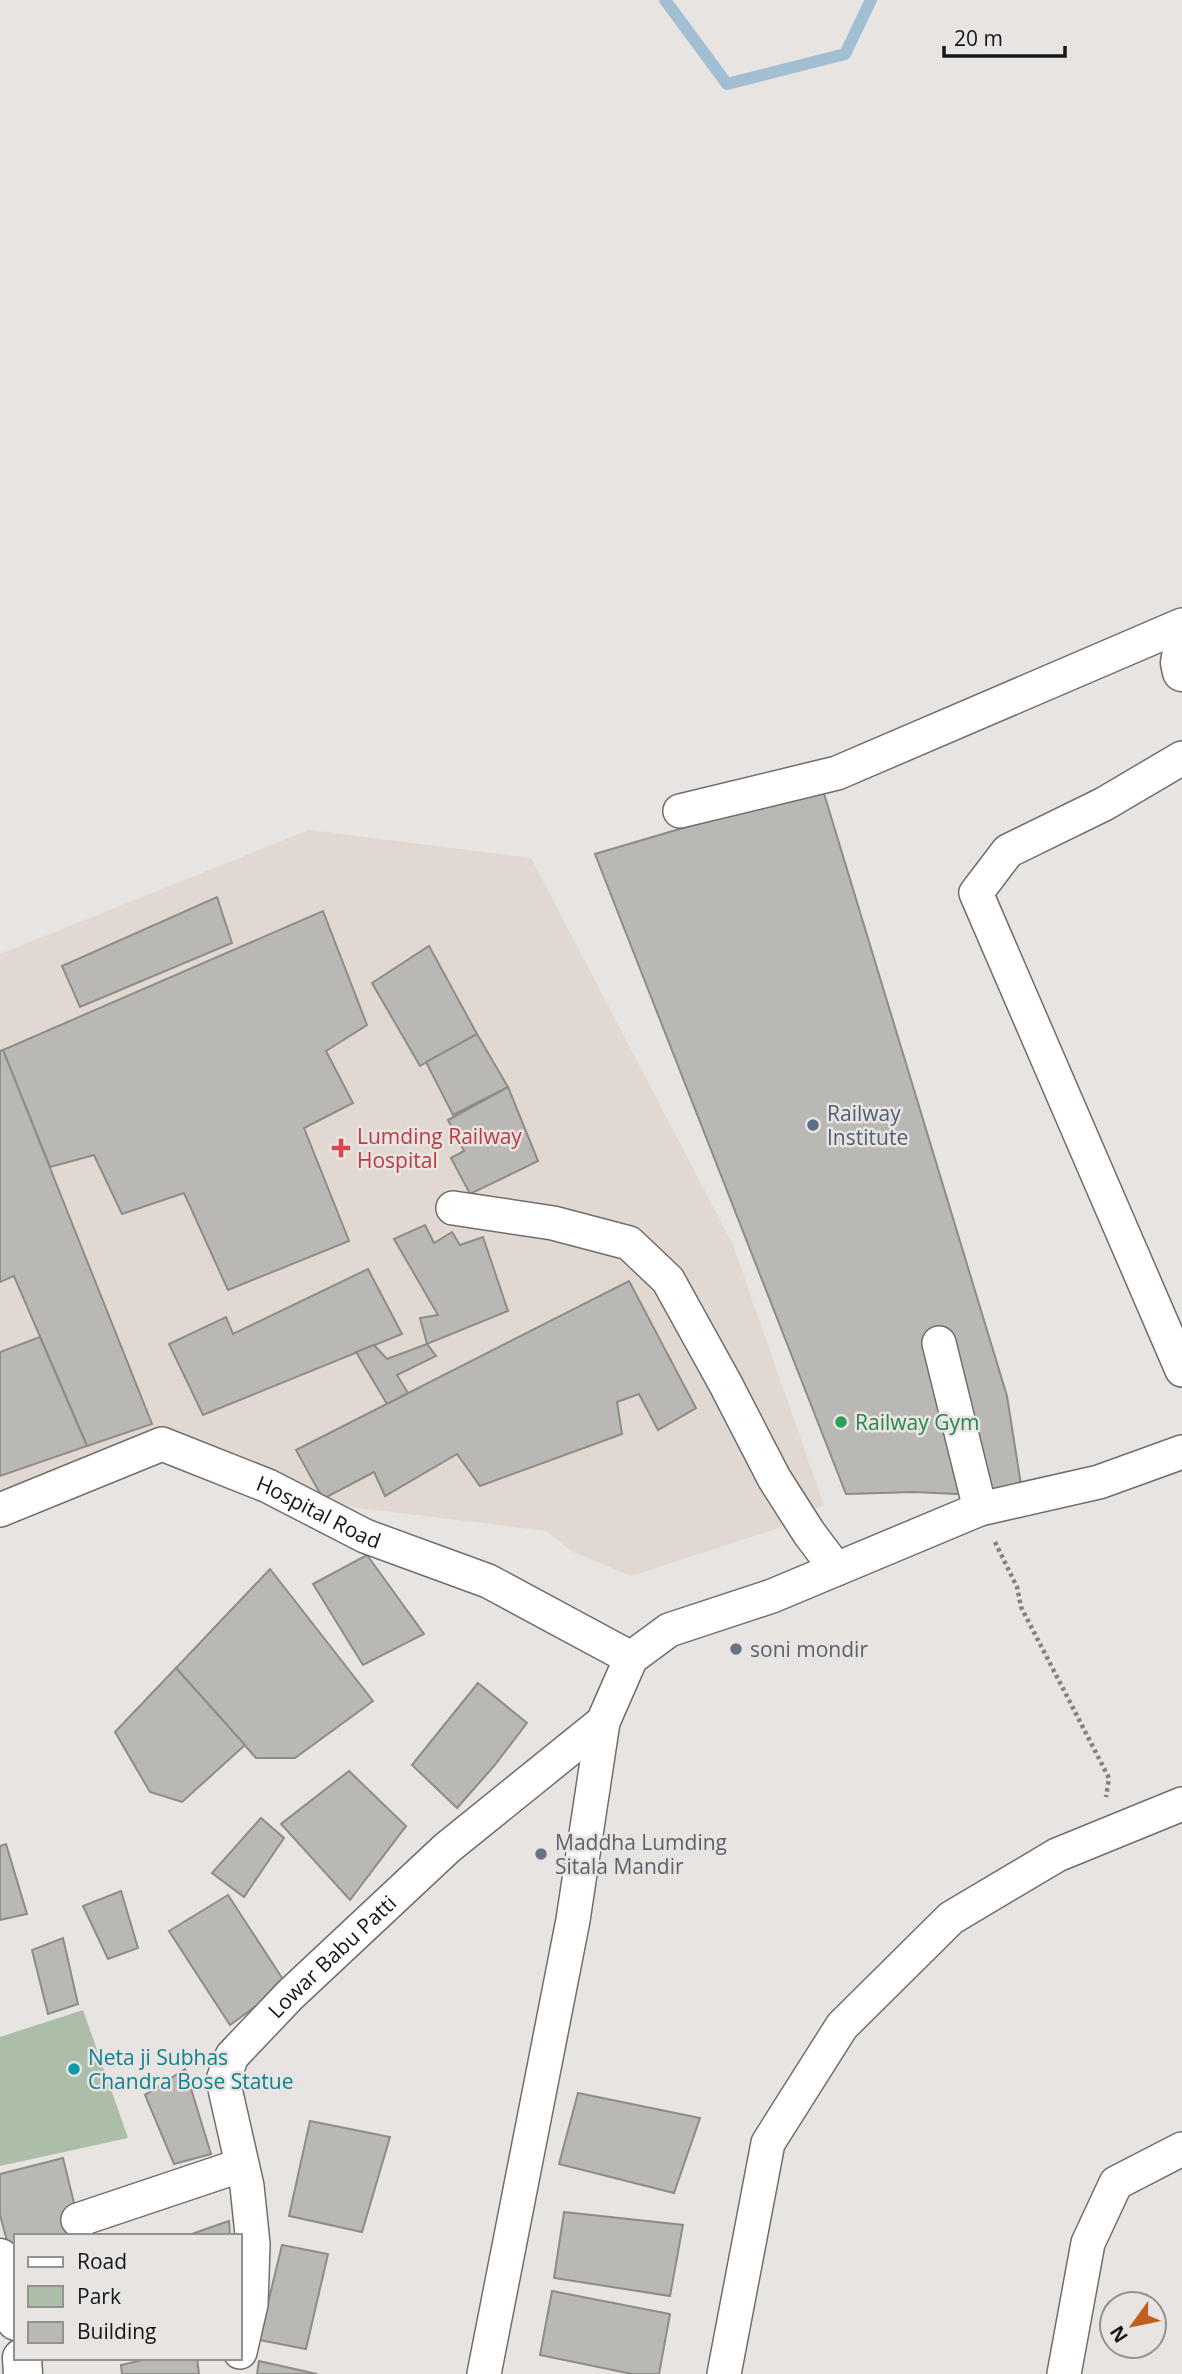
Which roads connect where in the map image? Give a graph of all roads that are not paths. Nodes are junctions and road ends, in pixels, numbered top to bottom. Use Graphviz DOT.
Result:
graph roads {
  1 [pos="1182,625"];
  2 [pos="1182,651"];
  3 [pos="1182,671"];
  4 [pos="1182,758"];
  5 [pos="680,811"];
  6 [pos="453,1208"];
  7 [pos="939,1343"];
  8 [pos="1182,1370"];
  9 [pos="1182,1452"];
  10 [pos="980,1509"];
  11 [pos="0,1510"];
  12 [pos="835,1569"];
  13 [pos="631,1658"];
  14 [pos="603,1722"];
  15 [pos="1182,1804"];
  16 [pos="1182,2150"];
  17 [pos="242,2165"];
  18 [pos="78,2220"];
  19 [pos="0,2258"];
  20 [pos="14,2312"];
  21 [pos="242,2343"];
  22 [pos="484,2374"];
  23 [pos="724,2374"];
  24 [pos="1064,2374"];
  1 -- 5 [label="street"];
  2 -- 3 [label="street"];
  4 -- 8 [label="street"];
  6 -- 12 [label="street"];
  7 -- 10 [label="street"];
  9 -- 10 [label="street"];
  10 -- 12 [label="street"];
  11 -- 13 [label="street, Hospital Road"];
  12 -- 13 [label="street"];
  13 -- 14 [label="street"];
  14 -- 17 [label="street, Lowar Babu Patti"];
  14 -- 22 [label="street"];
  15 -- 23 [label="street"];
  16 -- 24 [label="street"];
  17 -- 18 [label="street"];
  17 -- 21 [label="street, Lowar Babu Patti"];
  19 -- 20 [label="street"];
}
